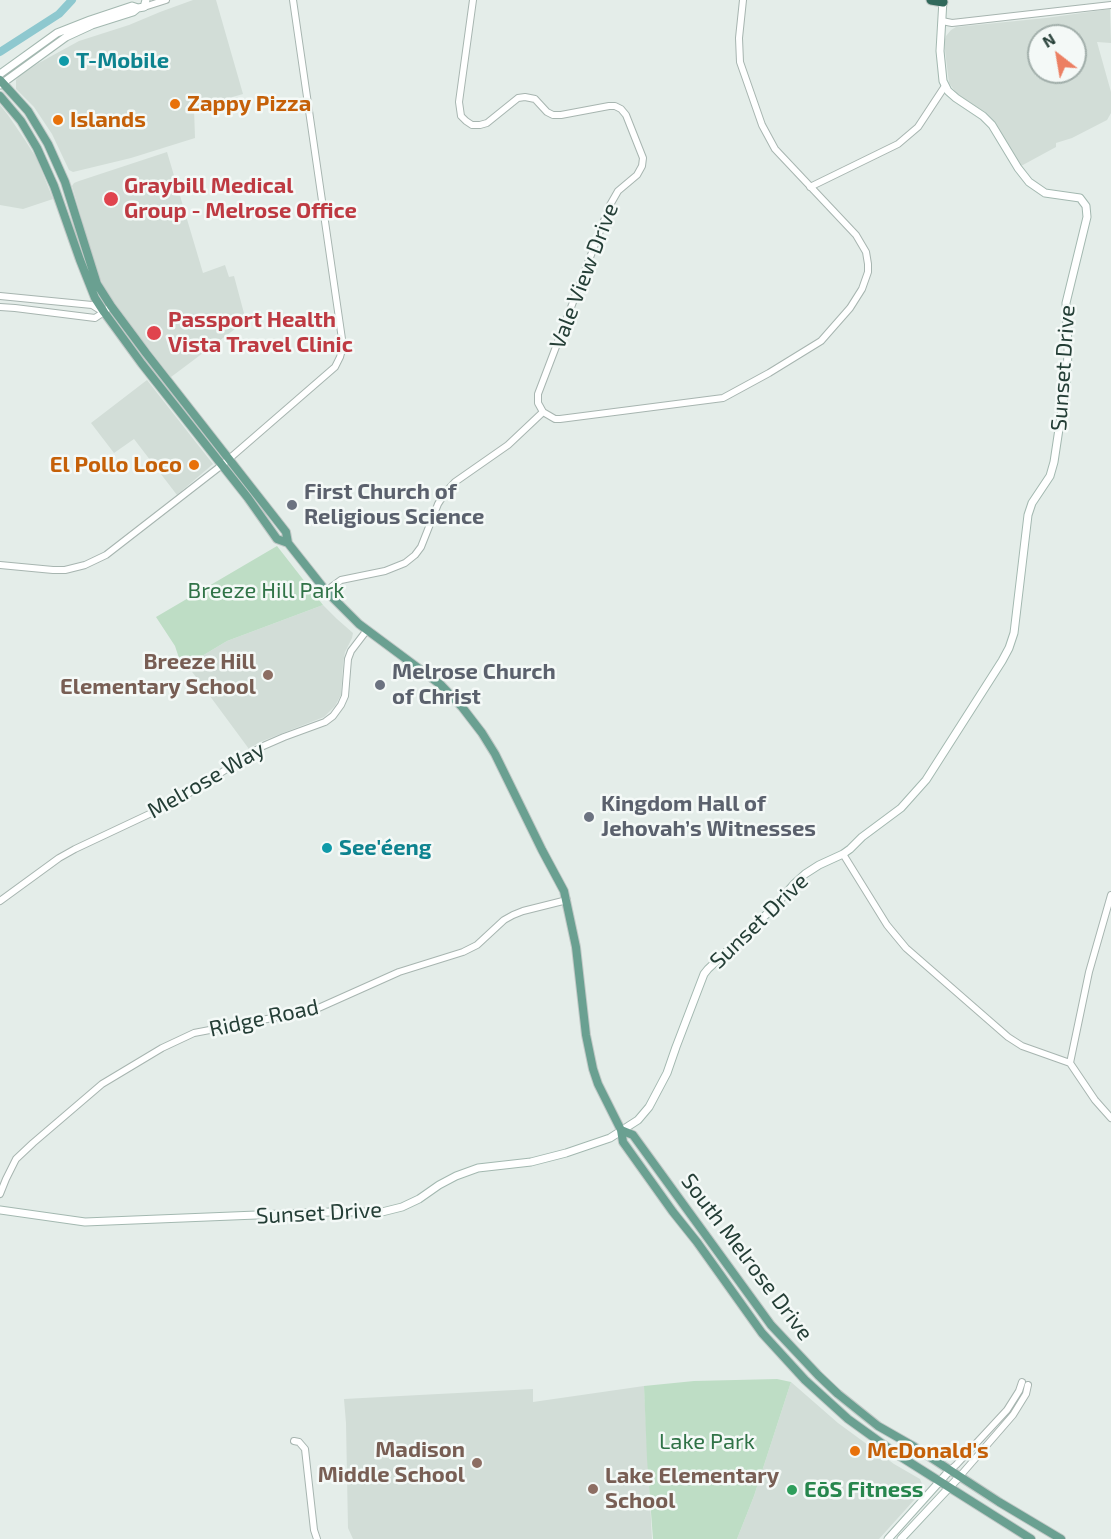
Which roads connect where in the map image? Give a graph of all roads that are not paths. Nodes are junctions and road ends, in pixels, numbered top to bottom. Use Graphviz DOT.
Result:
graph roads {
  1 [pos="136,0"];
  2 [pos="166,0"];
  3 [pos="293,0"];
  4 [pos="473,0"];
  5 [pos="743,0"];
  6 [pos="931,0"];
  7 [pos="943,1"];
  8 [pos="143,5"];
  9 [pos="1111,6"];
  10 [pos="942,21"];
  11 [pos="0,74"];
  12 [pos="1,83"];
  13 [pos="945,86"];
  14 [pos="0,96"];
  15 [pos="810,187"];
  16 [pos="0,296"];
  17 [pos="111,306"];
  18 [pos="0,308"];
  19 [pos="104,312"];
  20 [pos="543,412"];
  21 [pos="229,459"];
  22 [pos="222,465"];
  23 [pos="288,543"];
  24 [pos="0,565"];
  25 [pos="326,591"];
  26 [pos="367,630"];
  27 [pos="843,854"];
  28 [pos="1111,895"];
  29 [pos="567,900"];
  30 [pos="0,901"];
  31 [pos="1070,1063"];
  32 [pos="1111,1118"];
  33 [pos="621,1130"];
  34 [pos="0,1194"];
  35 [pos="0,1210"];
  36 [pos="719,1255"];
  37 [pos="711,1261"];
  38 [pos="855,1424"];
  39 [pos="875,1424"];
  40 [pos="294,1441"];
  41 [pos="950,1470"];
  42 [pos="960,1476"];
  43 [pos="940,1481"];
  44 [pos="949,1487"];
  45 [pos="317,1539"];
  46 [pos="888,1539"];
  47 [pos="902,1539"];
  48 [pos="1031,1539"];
  49 [pos="1061,1539"];
  1 -- 8 [label="main road"];
  2 -- 8 [label="street"];
  3 -- 21 [label="street"];
  4 -- 20 [label="street, Vale View Drive"];
  5 -- 15 [label="street"];
  6 -- 7 [label="highway"];
  7 -- 10 [label="main road"];
  8 -- 11 [label="main road"];
  8 -- 12 [label="main road"];
  9 -- 10 [label="street"];
  10 -- 13 [label="main road"];
  12 -- 17 [label="main road, South Melrose Drive"];
  13 -- 15 [label="street"];
  13 -- 27 [label="main road, Sunset Drive"];
  14 -- 19 [label="main road, South Melrose Drive"];
  15 -- 20 [label="street"];
  16 -- 19 [label="street"];
  17 -- 19 [label="street"];
  17 -- 21 [label="main road, South Melrose Drive"];
  18 -- 19 [label="street"];
  19 -- 22 [label="main road, South Melrose Drive"];
  20 -- 25 [label="street"];
  21 -- 22 [label="street"];
  21 -- 23 [label="main road, South Melrose Drive"];
  22 -- 23 [label="main road, South Melrose Drive"];
  22 -- 24 [label="street"];
  23 -- 25 [label="main road, South Melrose Drive"];
  25 -- 26 [label="main road, South Melrose Drive"];
  26 -- 29 [label="main road, South Melrose Drive"];
  26 -- 30 [label="street, Melrose Way"];
  27 -- 31 [label="street"];
  27 -- 33 [label="main road, Sunset Drive"];
  28 -- 31 [label="street"];
  29 -- 33 [label="main road, South Melrose Drive"];
  29 -- 34 [label="street, Ridge Road"];
  31 -- 32 [label="street"];
  33 -- 35 [label="main road, Sunset Drive"];
  33 -- 36 [label="main road, South Melrose Drive"];
  33 -- 37 [label="main road, South Melrose Drive"];
  36 -- 37 [label="main road"];
  36 -- 39 [label="main road, South Melrose Drive"];
  37 -- 38 [label="main road, South Melrose Drive"];
  38 -- 39 [label="main road"];
  38 -- 43 [label="main road, South Melrose Drive"];
  39 -- 41 [label="main road, South Melrose Drive"];
  40 -- 45 [label="street"];
  41 -- 42 [label="main road, South Melrose Drive"];
  41 -- 42 [label="street"];
  41 -- 43 [label="main road"];
  42 -- 44 [label="main road"];
  42 -- 49 [label="main road, South Melrose Drive"];
  43 -- 44 [label="main road, South Melrose Drive"];
  43 -- 46 [label="main road"];
  44 -- 47 [label="main road"];
  44 -- 48 [label="main road, South Melrose Drive"];
}
